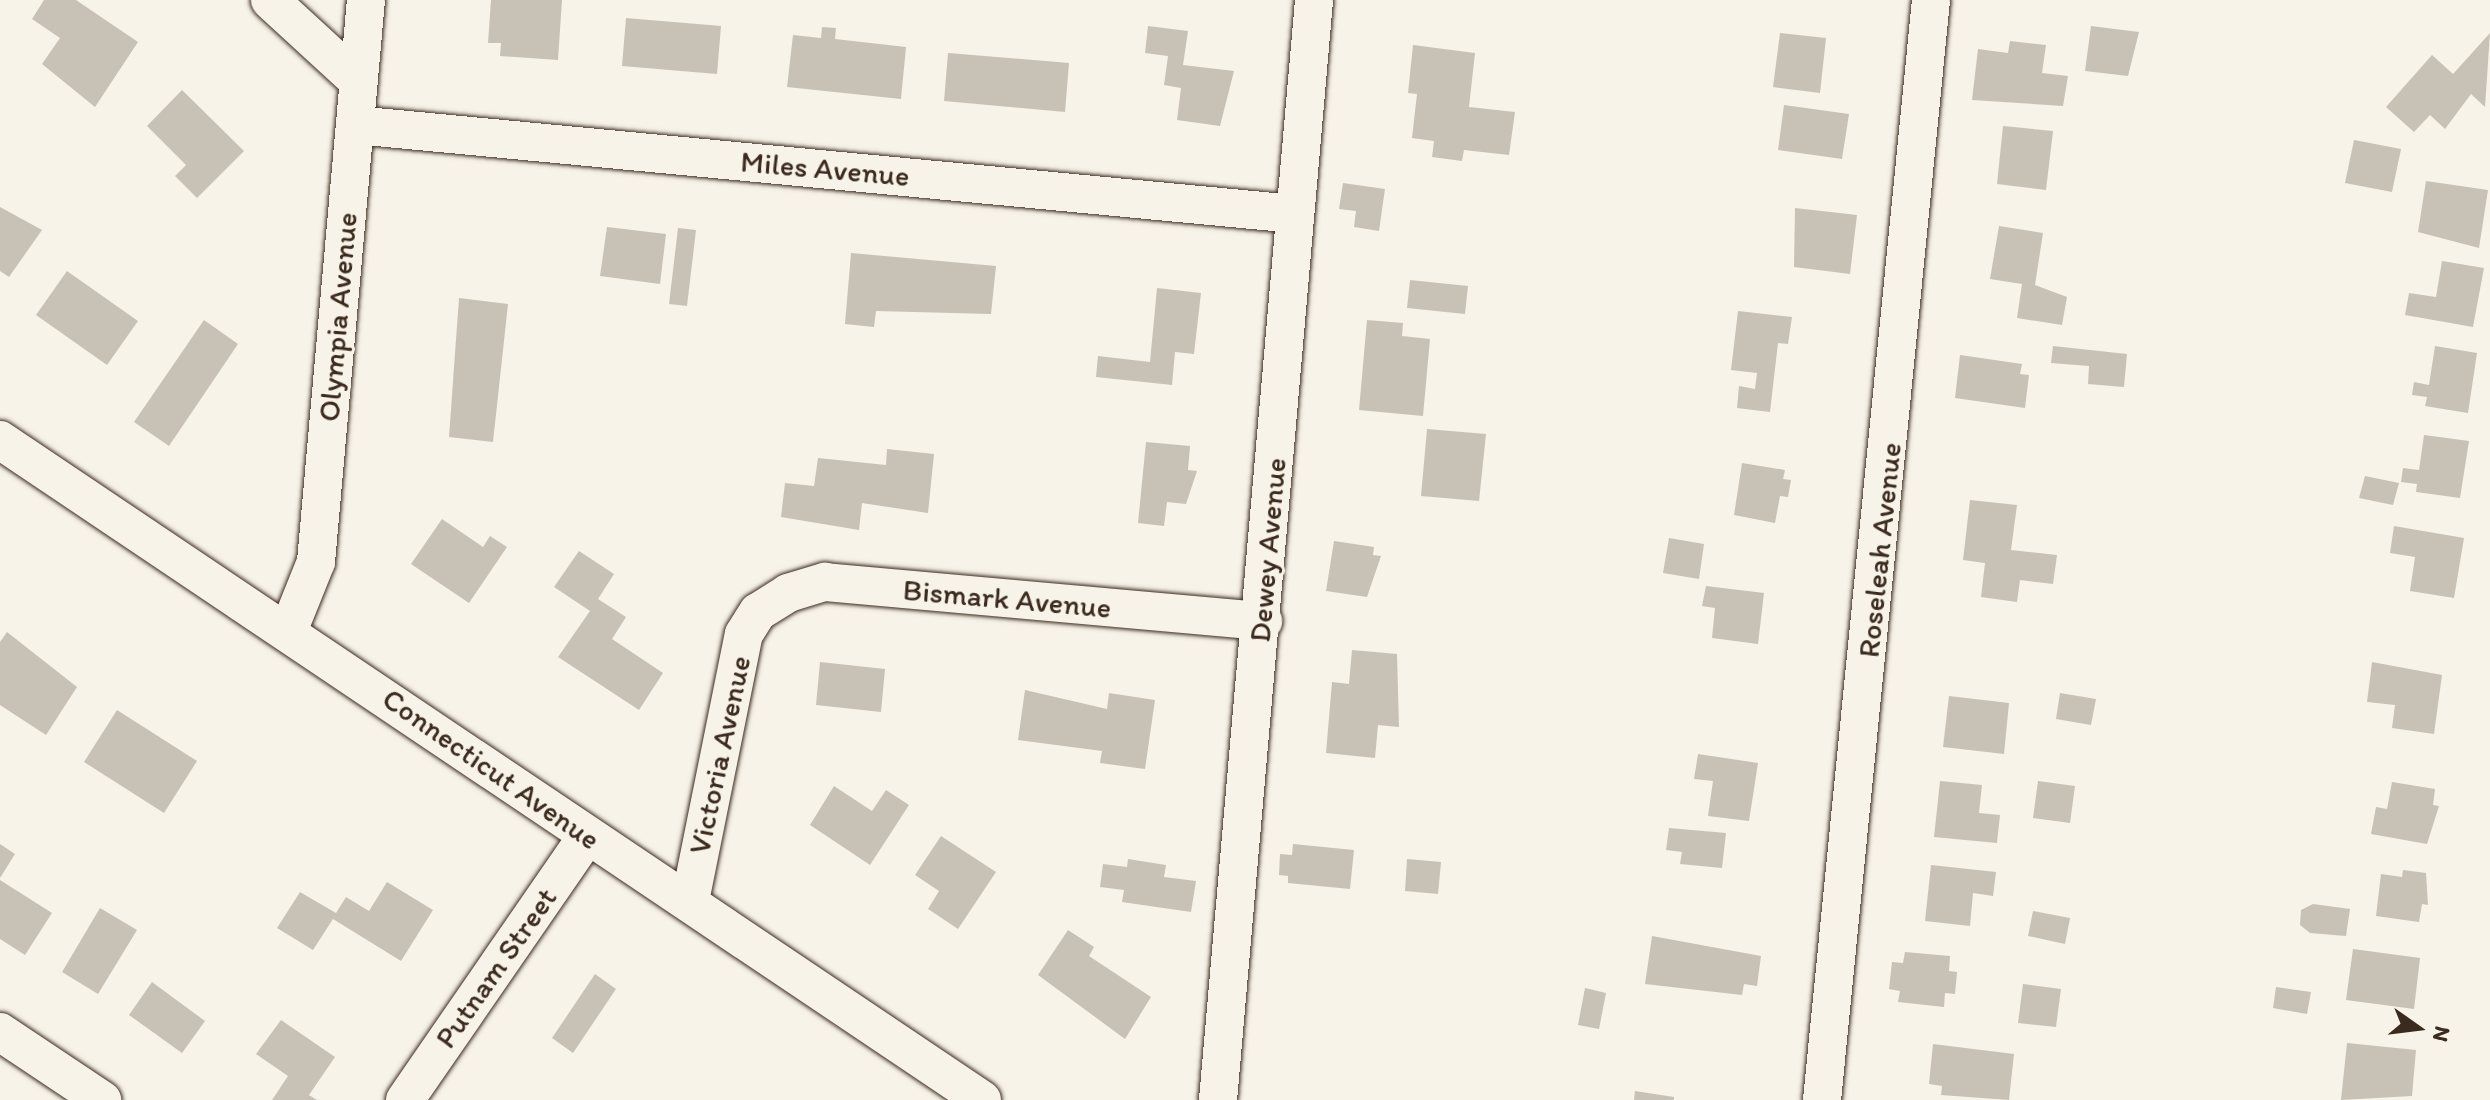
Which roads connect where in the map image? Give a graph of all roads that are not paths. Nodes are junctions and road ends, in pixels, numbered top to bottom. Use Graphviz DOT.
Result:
graph roads {
  1 [pos="270,0"];
  2 [pos="366,0"];
  3 [pos="1314,0"];
  4 [pos="1931,0"];
  5 [pos="356,79"];
  6 [pos="355,125"];
  7 [pos="1295,214"];
  8 [pos="0,440"];
  9 [pos="758,612"];
  10 [pos="1263,621"];
  11 [pos="289,629"];
  12 [pos="587,836"];
  13 [pos="690,901"];
  14 [pos="0,1032"];
  15 [pos="102,1100"];
  16 [pos="405,1100"];
  17 [pos="982,1100"];
  18 [pos="1218,1100"];
  19 [pos="1822,1100"];
  1 -- 5 [label="street"];
  2 -- 5 [label="street, Olympia Avenue"];
  3 -- 7 [label="street, Dewey Avenue"];
  4 -- 19 [label="street, Roseleah Avenue"];
  5 -- 6 [label="street, Olympia Avenue"];
  6 -- 7 [label="street, Miles Avenue"];
  6 -- 11 [label="street, Olympia Avenue"];
  7 -- 10 [label="street, Dewey Avenue"];
  8 -- 11 [label="street, Connecticut Avenue"];
  9 -- 10 [label="street, Bismark Avenue"];
  9 -- 13 [label="street, Victoria Avenue"];
  10 -- 18 [label="street, Dewey Avenue"];
  11 -- 12 [label="street, Connecticut Avenue"];
  12 -- 13 [label="street, Connecticut Avenue"];
  12 -- 16 [label="street, Putnam Street"];
  13 -- 17 [label="street, Connecticut Avenue"];
  14 -- 15 [label="street"];
}
